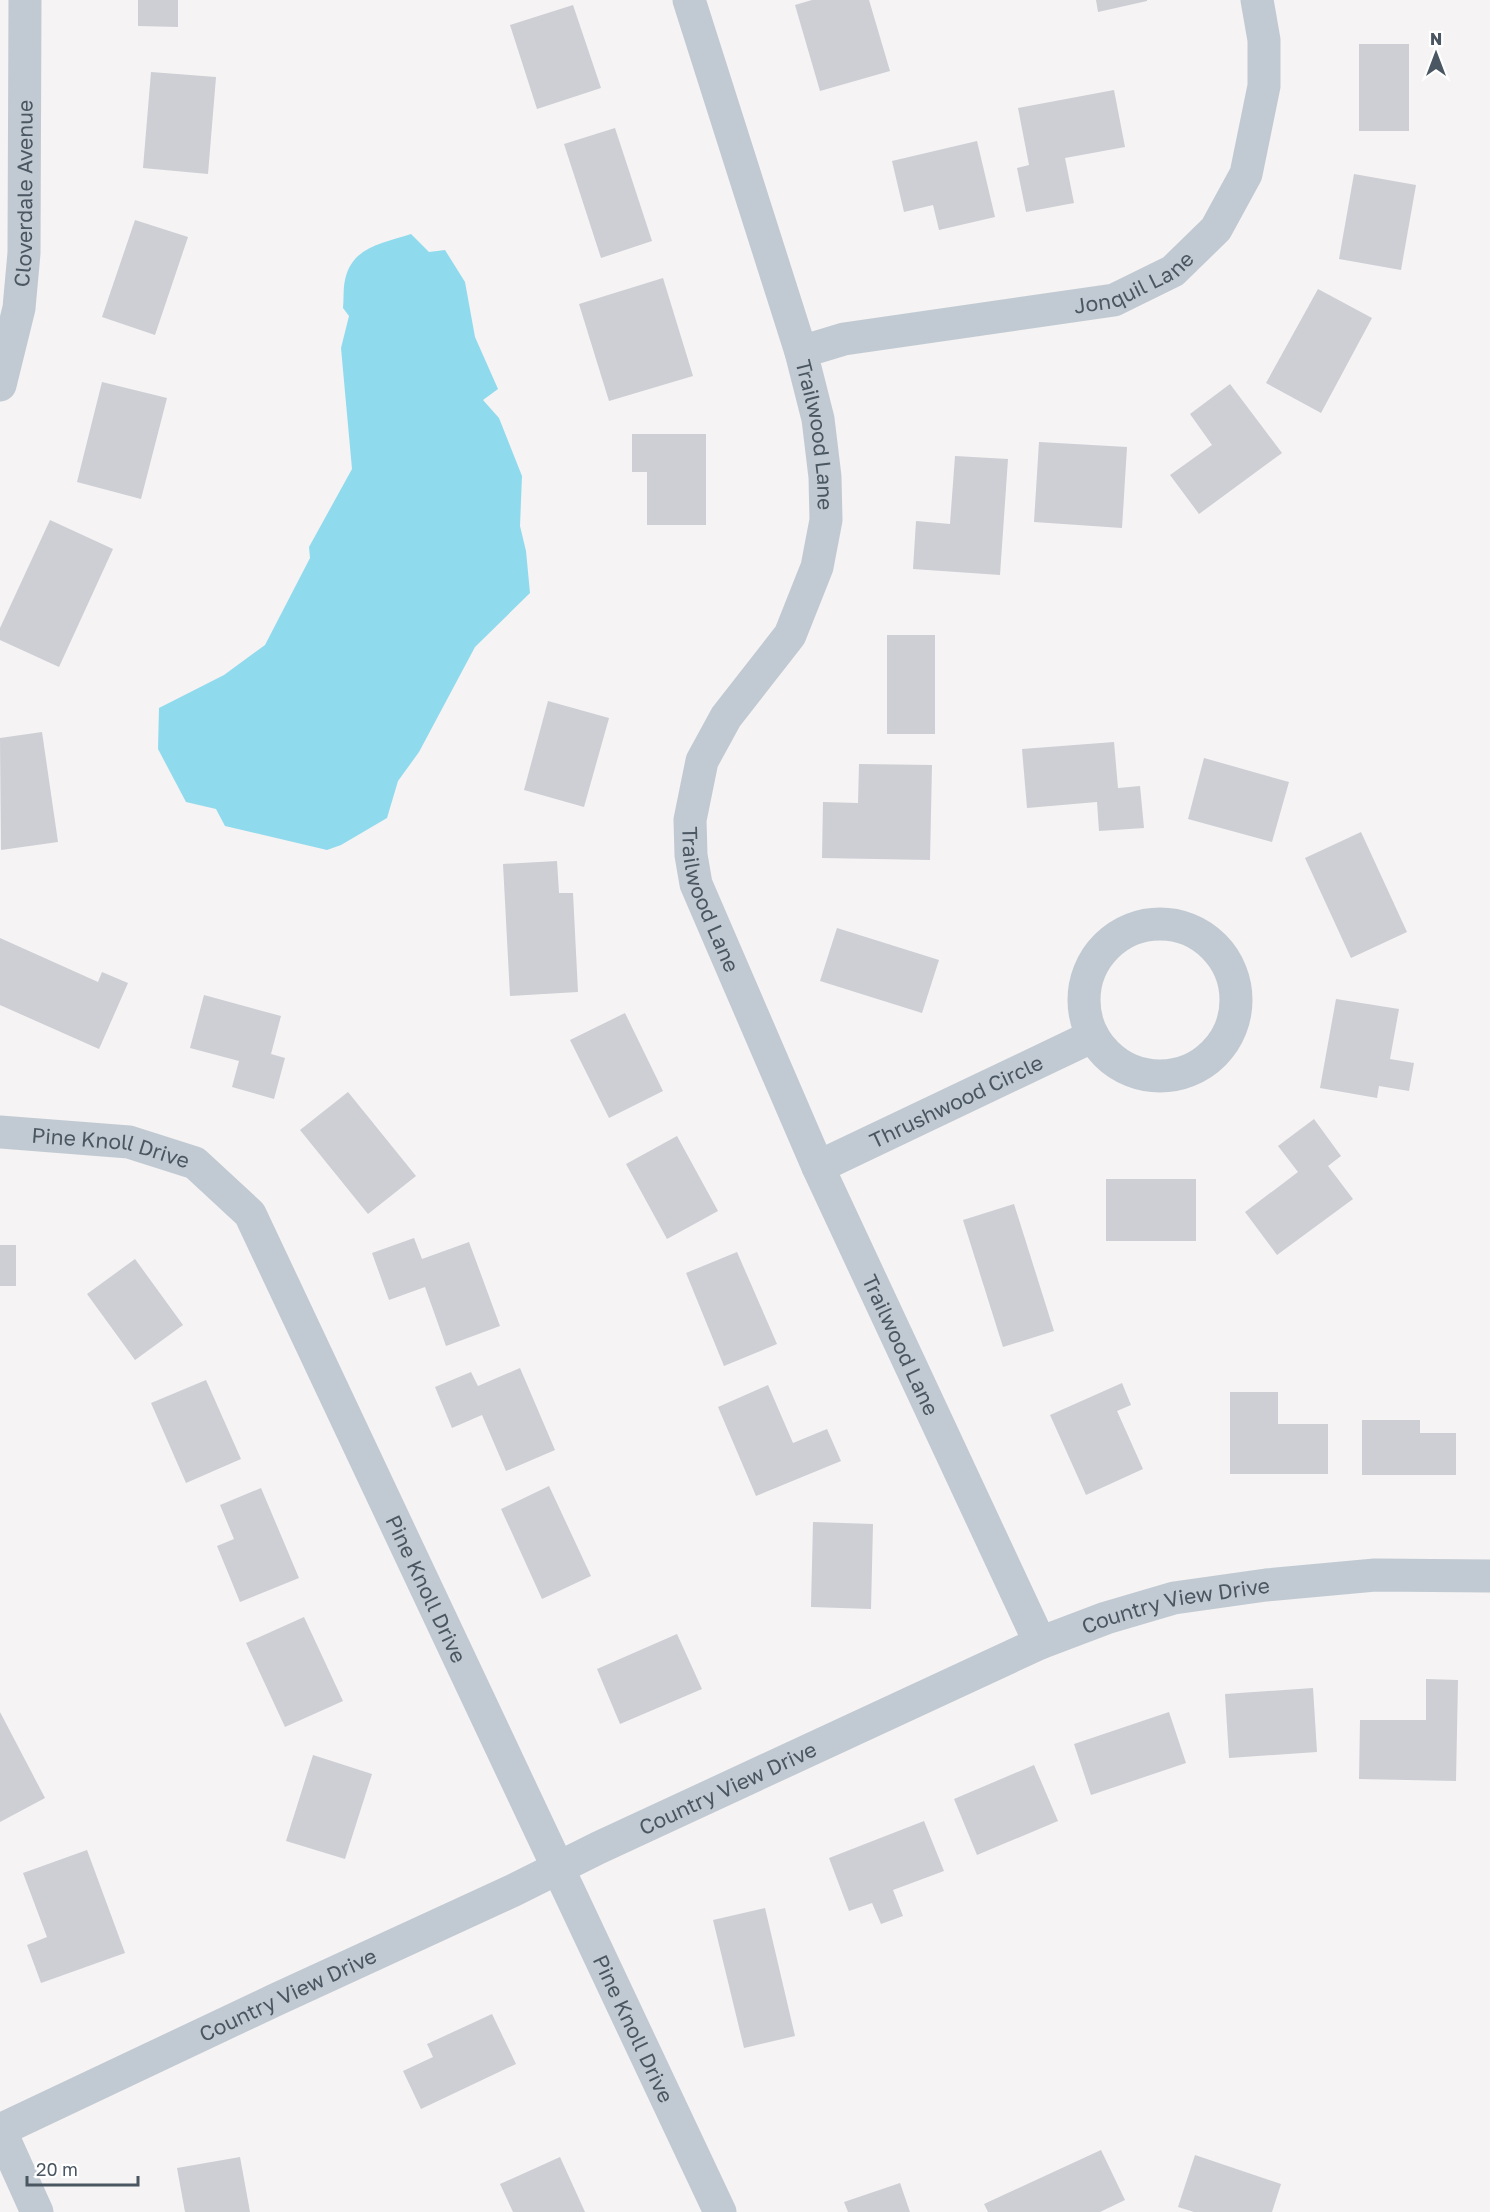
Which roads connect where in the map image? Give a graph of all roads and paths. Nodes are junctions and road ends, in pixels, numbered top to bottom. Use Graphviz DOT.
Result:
graph roads {
  1 [pos="25,0"];
  2 [pos="688,0"];
  3 [pos="1257,0"];
  4 [pos="801,352"];
  5 [pos="0,385"];
  6 [pos="1093,1036"];
  7 [pos="0,1132"];
  8 [pos="818,1167"];
  9 [pos="1490,1576"];
  10 [pos="1040,1642"];
  11 [pos="558,1868"];
  12 [pos="0,2130"];
  13 [pos="37,2212"];
  14 [pos="720,2212"];
  1 -- 5 [label="street, Cloverdale Avenue"];
  2 -- 4 [label="street, Trailwood Lane"];
  3 -- 4 [label="street, Jonquil Lane"];
  4 -- 8 [label="street, Trailwood Lane"];
  6 -- 6 [label="street"];
  6 -- 8 [label="street, Thrushwood Circle"];
  7 -- 11 [label="street, Pine Knoll Drive"];
  8 -- 10 [label="street, Trailwood Lane"];
  9 -- 10 [label="street, Country View Drive"];
  10 -- 11 [label="street, Country View Drive"];
  11 -- 12 [label="street, Country View Drive"];
  11 -- 14 [label="street, Pine Knoll Drive"];
  12 -- 13 [label="street"];
}
